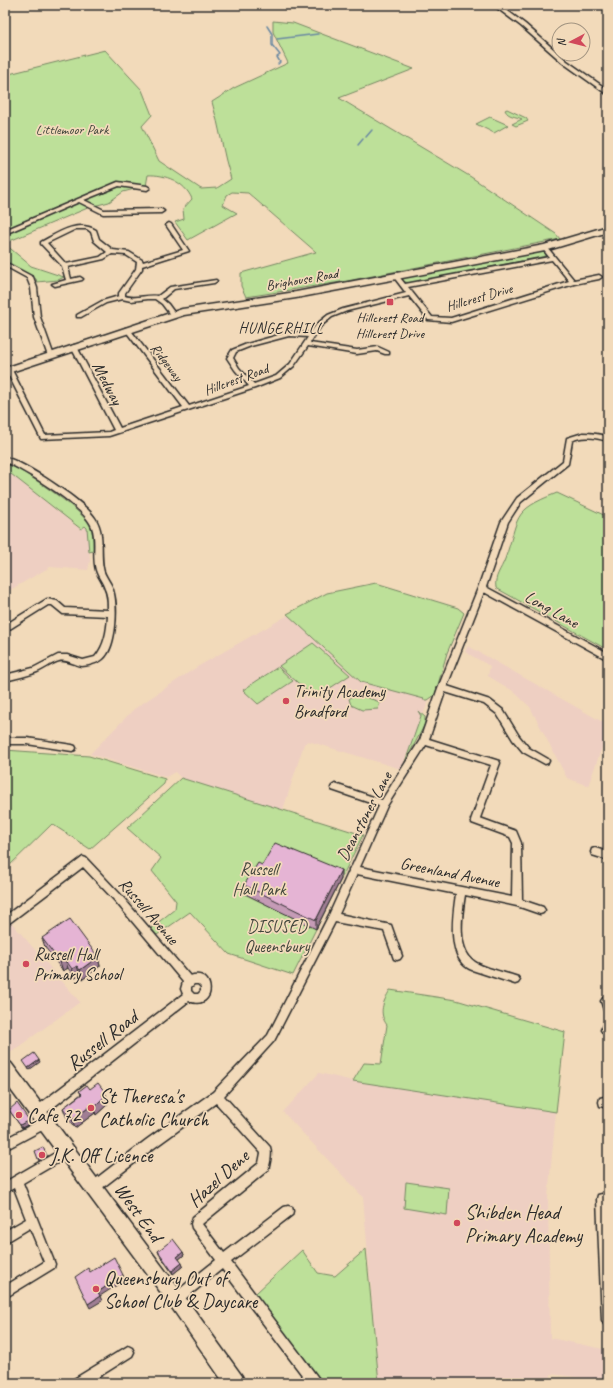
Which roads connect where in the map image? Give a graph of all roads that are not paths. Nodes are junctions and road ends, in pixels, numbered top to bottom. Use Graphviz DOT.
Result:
graph roads {
  1 [pos="496,5"];
  2 [pos="608,93"];
  3 [pos="147,188"];
  4 [pos="79,200"];
  5 [pos="161,211"];
  6 [pos="169,225"];
  7 [pos="608,229"];
  8 [pos="5,232"];
  9 [pos="545,248"];
  10 [pos="111,252"];
  11 [pos="552,258"];
  12 [pos="5,264"];
  13 [pos="140,265"];
  14 [pos="65,266"];
  15 [pos="395,275"];
  16 [pos="599,276"];
  17 [pos="80,279"];
  18 [pos="69,281"];
  19 [pos="214,281"];
  20 [pos="573,282"];
  21 [pos="55,284"];
  22 [pos="404,286"];
  23 [pos="410,294"];
  24 [pos="122,297"];
  25 [pos="158,299"];
  26 [pos="81,313"];
  27 [pos="173,315"];
  28 [pos="127,329"];
  29 [pos="311,335"];
  30 [pos="306,344"];
  31 [pos="74,347"];
  32 [pos="387,353"];
  33 [pos="51,356"];
  34 [pos="7,371"];
  35 [pos="253,387"];
  36 [pos="188,409"];
  37 [pos="118,431"];
  38 [pos="607,438"];
  39 [pos="5,459"];
  40 [pos="482,588"];
  41 [pos="113,613"];
  42 [pos="5,629"];
  43 [pos="608,657"];
  44 [pos="5,678"];
  45 [pos="442,688"];
  46 [pos="5,741"];
  47 [pos="424,741"];
  48 [pos="72,748"];
  49 [pos="545,761"];
  50 [pos="335,788"];
  51 [pos="384,804"];
  52 [pos="595,852"];
  53 [pos="608,856"];
  54 [pos="353,869"];
  55 [pos="460,890"];
  56 [pos="517,902"];
  57 [pos="540,910"];
  58 [pos="333,916"];
  59 [pos="5,921"];
  60 [pos="397,956"];
  61 [pos="515,980"];
  62 [pos="189,982"];
  63 [pos="188,996"];
  64 [pos="5,1069"];
  65 [pos="217,1096"];
  66 [pos="41,1118"];
  67 [pos="5,1145"];
  68 [pos="67,1151"];
  69 [pos="17,1182"];
  70 [pos="5,1188"];
  71 [pos="93,1188"];
  72 [pos="602,1199"];
  73 [pos="288,1211"];
  74 [pos="33,1221"];
  75 [pos="6,1236"];
  76 [pos="223,1261"];
  77 [pos="5,1292"];
  78 [pos="176,1299"];
  79 [pos="608,1320"];
  80 [pos="128,1352"];
  81 [pos="82,1382"];
  82 [pos="235,1383"];
  83 [pos="315,1383"];
  1 -- 2 [label="street"];
  3 -- 4 [label="street"];
  4 -- 5 [label="street"];
  4 -- 8 [label="street"];
  6 -- 13 [label="street"];
  7 -- 9 [label="main road, Brighouse Road"];
  9 -- 11 [label="street"];
  9 -- 15 [label="main road, Brighouse Road"];
  10 -- 13 [label="street"];
  10 -- 14 [label="street"];
  10 -- 14 [label="street"];
  11 -- 20 [label="street"];
  11 -- 22 [label="street, Hillcrest Drive"];
  12 -- 33 [label="street"];
  13 -- 24 [label="street"];
  14 -- 18 [label="street"];
  15 -- 22 [label="street, Hillcrest Drive"];
  15 -- 27 [label="main road, Brighouse Road"];
  16 -- 20 [label="street, Hillcrest Drive"];
  17 -- 18 [label="street"];
  18 -- 21 [label="street"];
  19 -- 25 [label="street"];
  20 -- 23 [label="street, Hillcrest Drive"];
  22 -- 23 [label="street, Hillcrest Drive"];
  23 -- 29 [label="street, Hillcrest Road"];
  24 -- 25 [label="street"];
  24 -- 26 [label="street"];
  25 -- 27 [label="street"];
  27 -- 28 [label="main road, Brighouse Road"];
  28 -- 31 [label="main road, Brighouse Road"];
  28 -- 36 [label="street, Ridgeway"];
  29 -- 30 [label="street, Hillcrest Road"];
  29 -- 35 [label="street"];
  30 -- 32 [label="street"];
  30 -- 35 [label="street, Hillcrest Road"];
  31 -- 33 [label="main road, Brighouse Road"];
  31 -- 37 [label="street, Medway"];
  33 -- 34 [label="main road, Brighouse Road"];
  34 -- 37 [label="street, Hillcrest Road"];
  35 -- 36 [label="street, Hillcrest Road"];
  36 -- 37 [label="street, Hillcrest Road"];
  38 -- 40 [label="street, Deanstones Lane"];
  39 -- 41 [label="street"];
  40 -- 43 [label="street, Long Lane"];
  40 -- 45 [label="street, Deanstones Lane"];
  41 -- 42 [label="street"];
  41 -- 44 [label="street"];
  45 -- 47 [label="street, Deanstones Lane"];
  45 -- 49 [label="street"];
  46 -- 48 [label="street"];
  47 -- 51 [label="street, Deanstones Lane"];
  47 -- 56 [label="street"];
  50 -- 51 [label="street"];
  51 -- 54 [label="street, Deanstones Lane"];
  52 -- 53 [label="street"];
  54 -- 55 [label="street, Greenland Avenue"];
  54 -- 58 [label="street, Deanstones Lane"];
  55 -- 56 [label="street, Greenland Avenue"];
  55 -- 61 [label="street"];
  56 -- 57 [label="street, Greenland Avenue"];
  58 -- 60 [label="street"];
  58 -- 65 [label="street, Deanstones Lane"];
  59 -- 62 [label="street, Russell Avenue"];
  62 -- 63 [label="street"];
  62 -- 63 [label="street, Russell Road"];
  63 -- 66 [label="street, Russell Road"];
  64 -- 66 [label="main road, West End"];
  65 -- 71 [label="street, Deanstones Lane"];
  65 -- 76 [label="street, Hazel Dene"];
  66 -- 67 [label="street, Russell Road"];
  66 -- 68 [label="main road, West End"];
  68 -- 69 [label="street"];
  68 -- 71 [label="main road, West End"];
  69 -- 70 [label="street"];
  69 -- 74 [label="street"];
  71 -- 78 [label="main road, West End"];
  72 -- 79 [label="street"];
  73 -- 76 [label="street"];
  74 -- 75 [label="street"];
  74 -- 77 [label="street"];
  76 -- 78 [label="street"];
  76 -- 83 [label="street"];
  78 -- 82 [label="main road, West End"];
  80 -- 81 [label="street"];
}
